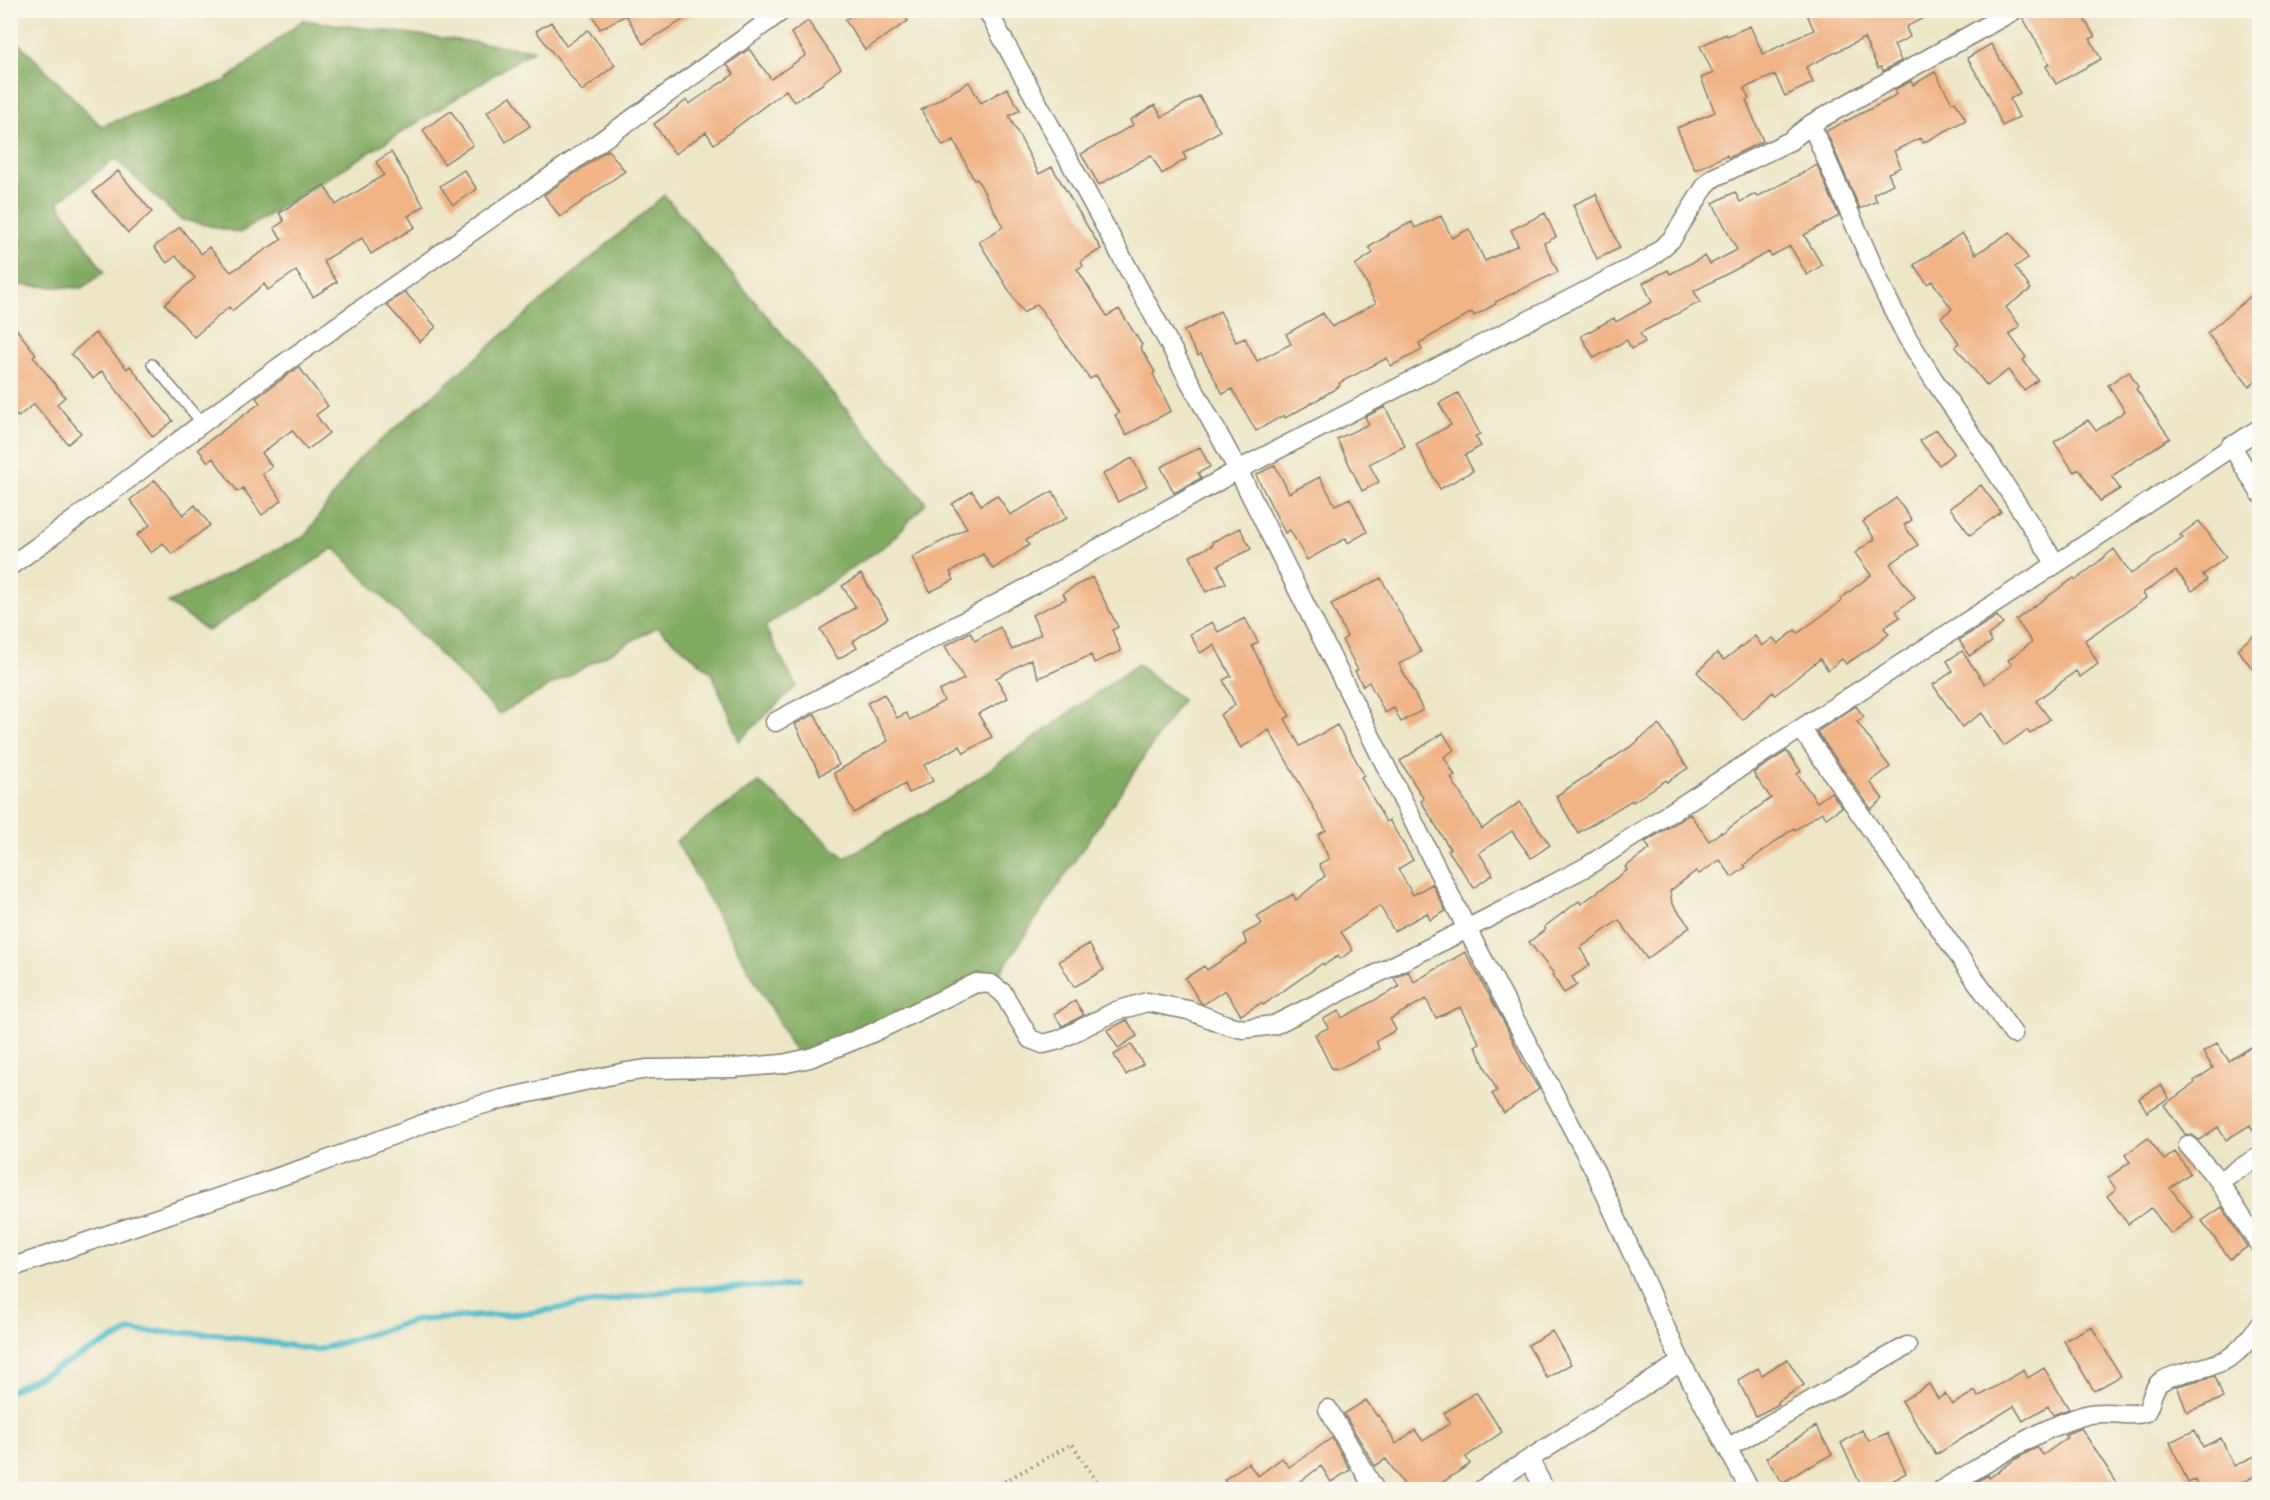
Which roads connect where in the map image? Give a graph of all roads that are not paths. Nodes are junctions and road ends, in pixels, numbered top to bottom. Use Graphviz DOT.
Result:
graph roads {
  1 [pos="783,10"];
  2 [pos="987,10"];
  3 [pos="2015,10"];
  4 [pos="1811,124"];
  5 [pos="152,364"];
  6 [pos="202,423"];
  7 [pos="2259,428"];
  8 [pos="2230,445"];
  9 [pos="1238,470"];
  10 [pos="2259,493"];
  11 [pos="2056,564"];
  12 [pos="10,566"];
  13 [pos="775,722"];
  14 [pos="1802,729"];
  15 [pos="1467,929"];
  16 [pos="2013,1034"];
  17 [pos="2188,1145"];
  18 [pos="2259,1156"];
  19 [pos="2219,1181"];
  20 [pos="2259,1246"];
  21 [pos="10,1268"];
  22 [pos="2259,1324"];
  23 [pos="1907,1346"];
  24 [pos="1681,1362"];
  25 [pos="1328,1409"];
  26 [pos="1727,1448"];
  27 [pos="1529,1459"];
  28 [pos="1375,1490"];
  29 [pos="1481,1490"];
  30 [pos="1545,1490"];
  31 [pos="1750,1490"];
  32 [pos="1941,1490"];
  1 -- 6 [label="street"];
  2 -- 9 [label="street"];
  3 -- 4 [label="street"];
  4 -- 9 [label="street"];
  4 -- 11 [label="street"];
  5 -- 6 [label="lane"];
  6 -- 12 [label="street"];
  7 -- 8 [label="street"];
  8 -- 10 [label="street"];
  8 -- 11 [label="street"];
  9 -- 13 [label="street"];
  9 -- 15 [label="street"];
  11 -- 14 [label="street"];
  14 -- 15 [label="street"];
  14 -- 16 [label="street"];
  15 -- 21 [label="street"];
  15 -- 24 [label="street"];
  17 -- 19 [label="street"];
  18 -- 19 [label="street"];
  19 -- 20 [label="street"];
  22 -- 32 [label="street"];
  23 -- 26 [label="street"];
  24 -- 26 [label="street"];
  24 -- 27 [label="street"];
  25 -- 28 [label="street"];
  26 -- 31 [label="street"];
  27 -- 29 [label="street"];
  27 -- 30 [label="street"];
}
